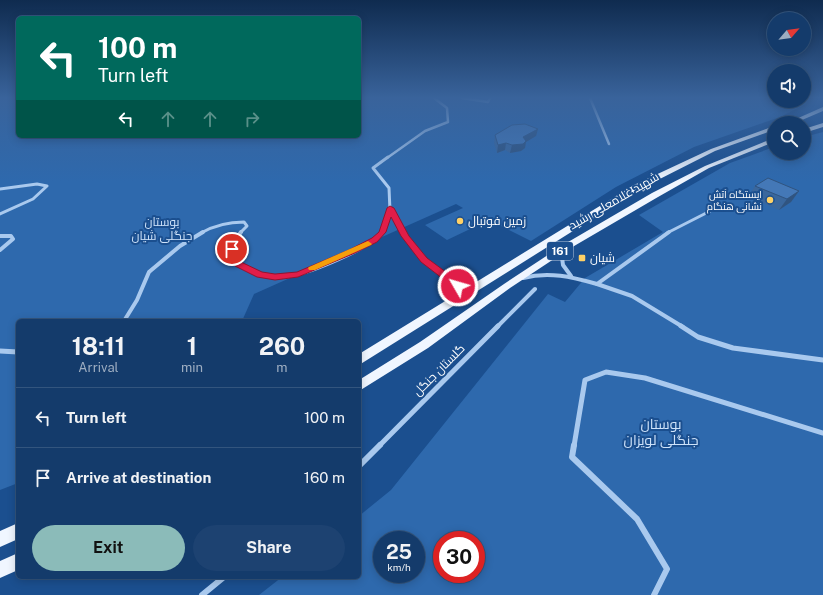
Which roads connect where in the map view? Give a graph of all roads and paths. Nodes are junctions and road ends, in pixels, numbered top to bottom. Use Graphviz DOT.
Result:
graph roads {
  1 [pos="438,126"];
  2 [pos="601,126"];
  3 [pos="767,131"];
  4 [pos="767,143"];
  5 [pos="609,144"];
  6 [pos="0,189"];
  7 [pos="720,206"];
  8 [pos="390,208"];
  9 [pos="0,214"];
  10 [pos="0,236"];
  11 [pos="0,250"];
  12 [pos="561,250"];
  13 [pos="571,276"];
  14 [pos="515,281"];
  15 [pos="597,284"];
  16 [pos="535,289"];
  17 [pos="468,293"];
  18 [pos="125,319"];
  19 [pos="0,350"];
  20 [pos="16,352"];
  21 [pos="361,359"];
  22 [pos="823,360"];
  23 [pos="361,385"];
  24 [pos="823,433"];
  25 [pos="361,464"];
  26 [pos="16,532"];
  27 [pos="0,539"];
  28 [pos="16,562"];
  29 [pos="0,570"];
  30 [pos="222,579"];
  31 [pos="202,595"];
  32 [pos="654,595"];
  1 -- 8 [label="street"];
  2 -- 5 [label="street"];
  3 -- 17 [label="main road, شهید غلامعلی رشید / 161"];
  4 -- 12 [label="main road, شهید غلامعلی رشید / 161"];
  6 -- 9 [label="street"];
  7 -- 15 [label="street"];
  8 -- 17 [label="street"];
  8 -- 18 [label="street"];
  10 -- 11 [label="street"];
  12 -- 13 [label="street"];
  12 -- 14 [label="main road, شهید غلامعلی رشید / 161"];
  13 -- 14 [label="street"];
  13 -- 15 [label="street"];
  14 -- 23 [label="main road, شهید غلامعلی رشید / 161"];
  15 -- 22 [label="street"];
  16 -- 25 [label="street, گلستان جنگل"];
  17 -- 21 [label="main road, شهید غلامعلی رشید / 161"];
  19 -- 20 [label="street"];
  24 -- 32 [label="street"];
  26 -- 27 [label="main road"];
  28 -- 29 [label="main road"];
  30 -- 31 [label="street"];
}
